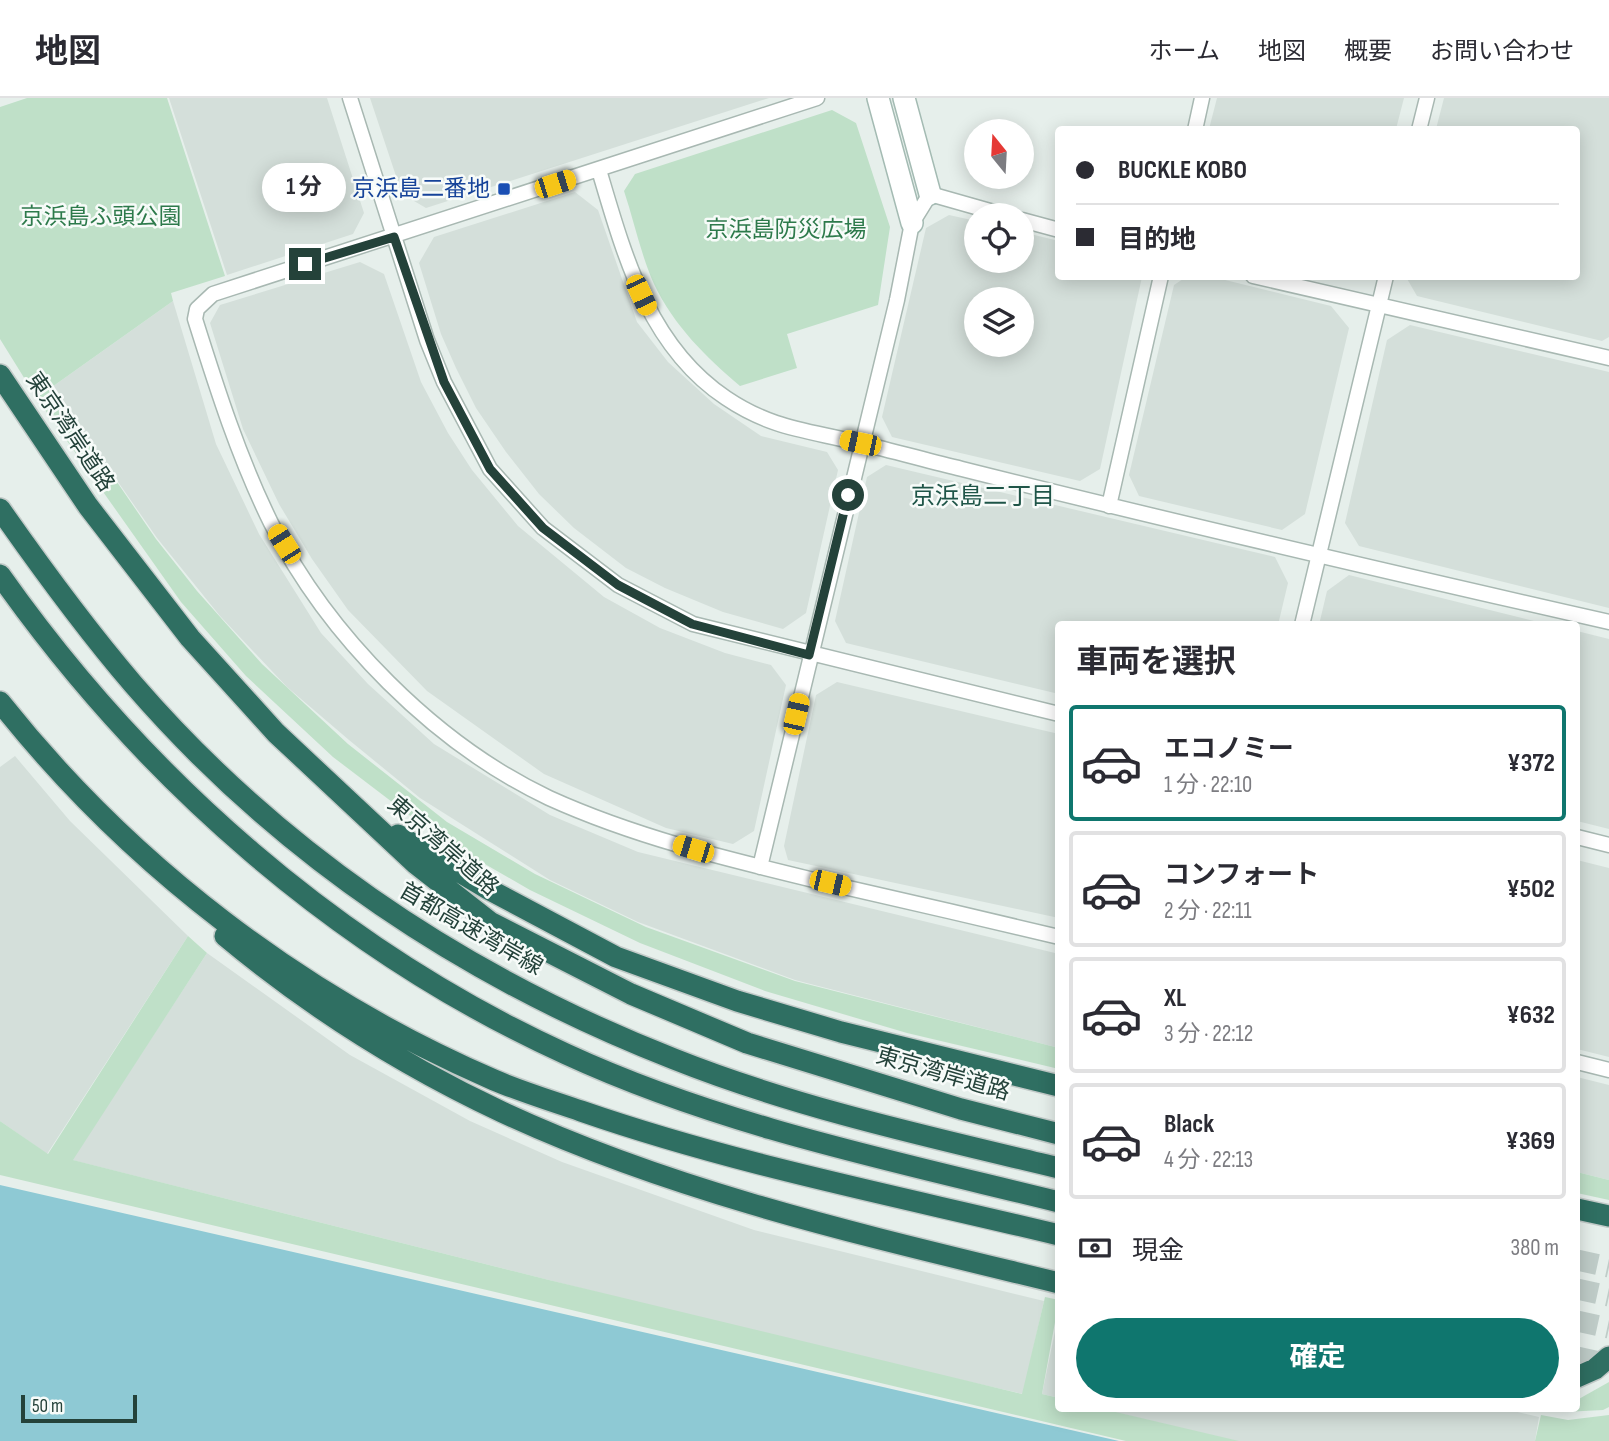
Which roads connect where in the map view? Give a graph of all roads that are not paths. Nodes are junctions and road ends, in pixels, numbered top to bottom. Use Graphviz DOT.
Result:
graph roads {
  1 [pos="350,98"];
  2 [pos="817,98"];
  3 [pos="878,98"];
  4 [pos="904,98"];
  5 [pos="1202,98"];
  6 [pos="1427,98"];
  7 [pos="1196,126"];
  8 [pos="1420,126"];
  9 [pos="599,170"];
  10 [pos="930,194"];
  11 [pos="964,204"];
  12 [pos="912,223"];
  13 [pos="1034,223"];
  14 [pos="1055,229"];
  15 [pos="394,237"];
  16 [pos="1160,280"];
  17 [pos="1270,280"];
  18 [pos="1385,280"];
  19 [pos="1379,306"];
  20 [pos="1609,358"];
  21 [pos="0,375"];
  22 [pos="860,443"];
  23 [pos="1109,506"];
  24 [pos="0,509"];
  25 [pos="1320,556"];
  26 [pos="0,575"];
  27 [pos="1303,621"];
  28 [pos="1609,622"];
  29 [pos="809,655"];
  30 [pos="0,702"];
  31 [pos="1055,713"];
  32 [pos="374,821"];
  33 [pos="1580,838"];
  34 [pos="1609,845"];
  35 [pos="154,867"];
  36 [pos="760,867"];
  37 [pos="1055,936"];
  38 [pos="1580,1063"];
  39 [pos="1609,1070"];
  40 [pos="1055,1085"];
  41 [pos="1055,1133"];
  42 [pos="1055,1167"];
  43 [pos="1055,1201"];
  44 [pos="1580,1210"];
  45 [pos="1608,1216"];
  46 [pos="1055,1234"];
  47 [pos="1055,1282"];
  48 [pos="1609,1357"];
  49 [pos="1609,1375"];
  50 [pos="1580,1376"];
  51 [pos="1580,1391"];
  1 -- 15 [label="street"];
  2 -- 9 [label="street"];
  3 -- 12 [label="street"];
  4 -- 10 [label="street"];
  5 -- 7 [label="street"];
  6 -- 8 [label="street"];
  9 -- 15 [label="street"];
  9 -- 22 [label="street"];
  10 -- 11 [label="street"];
  10 -- 12 [label="street"];
  12 -- 22 [label="street"];
  13 -- 14 [label="street"];
  15 -- 29 [label="street"];
  15 -- 36 [label="street"];
  16 -- 23 [label="street"];
  17 -- 19 [label="street"];
  18 -- 19 [label="street"];
  19 -- 20 [label="street"];
  19 -- 25 [label="street"];
  21 -- 32 [label="highway, 東京湾岸道路"];
  22 -- 23 [label="street"];
  22 -- 29 [label="street"];
  23 -- 25 [label="street"];
  24 -- 42 [label="highway, 首都高速湾岸線"];
  25 -- 27 [label="street"];
  25 -- 28 [label="street"];
  26 -- 43 [label="highway"];
  29 -- 31 [label="street"];
  29 -- 36 [label="street"];
  30 -- 35 [label="highway"];
  32 -- 40 [label="highway"];
  32 -- 41 [label="highway, 東京湾岸道路"];
  33 -- 34 [label="street"];
  35 -- 46 [label="highway"];
  35 -- 47 [label="highway"];
  36 -- 37 [label="street"];
  38 -- 39 [label="street"];
  44 -- 45 [label="highway"];
  48 -- 50 [label="highway"];
  49 -- 51 [label="highway"];
}
